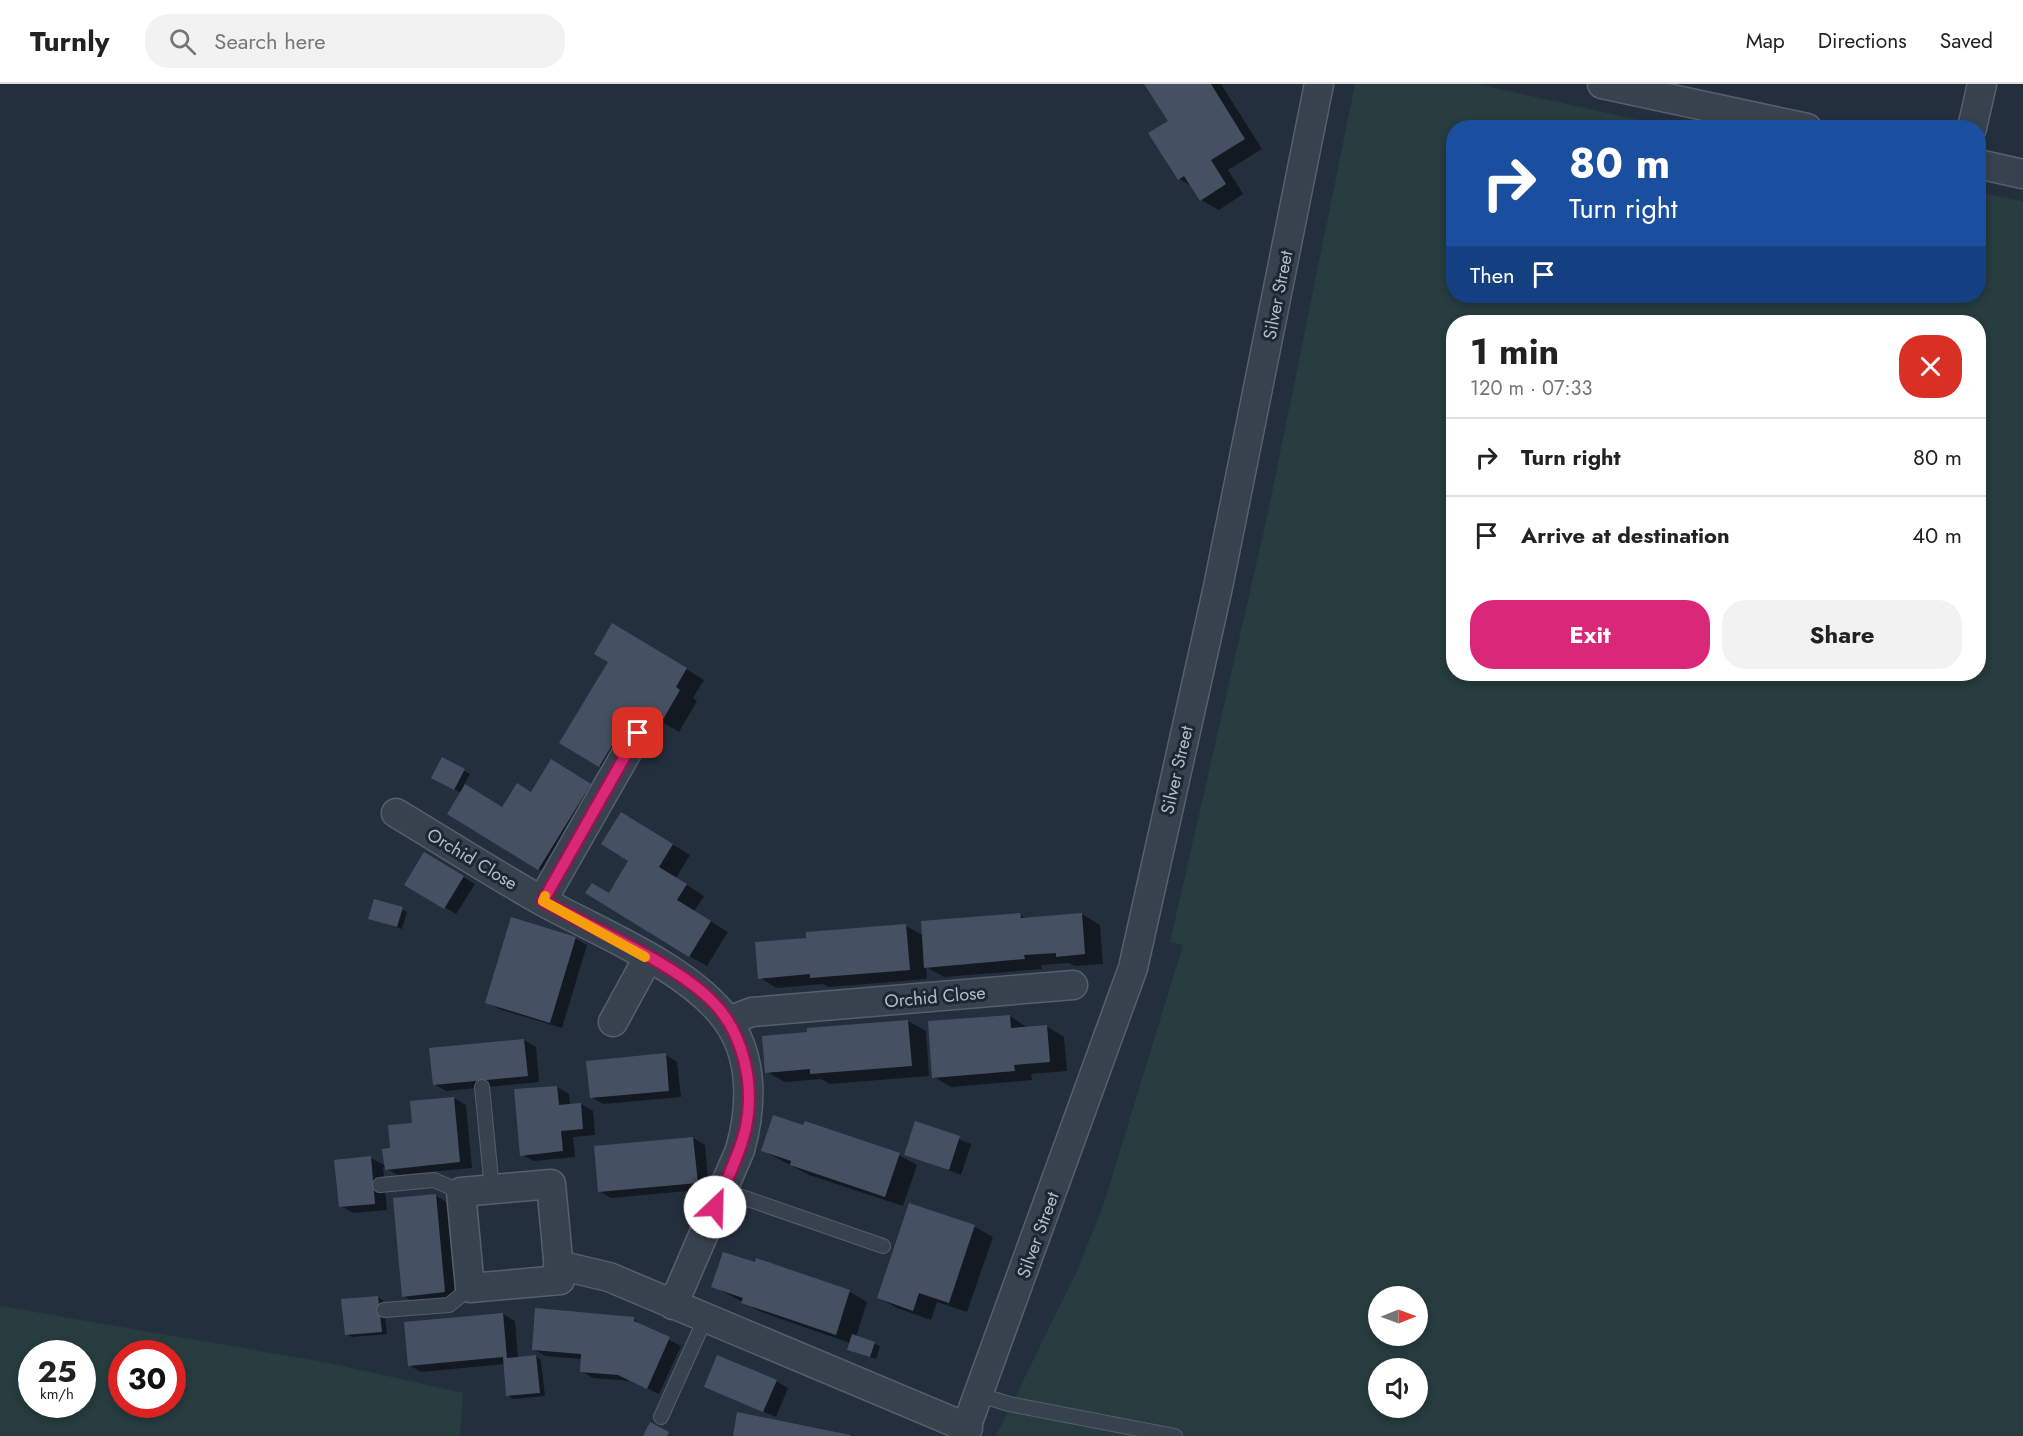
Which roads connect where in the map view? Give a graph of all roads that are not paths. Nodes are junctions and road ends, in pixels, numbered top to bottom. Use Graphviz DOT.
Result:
graph roads {
  1 [pos="1319,84"];
  2 [pos="1602,84"];
  3 [pos="1982,84"];
  4 [pos="1770,120"];
  5 [pos="1974,120"];
  6 [pos="1986,166"];
  7 [pos="2023,174"];
  8 [pos="638,733"];
  9 [pos="396,813"];
  10 [pos="543,901"];
  11 [pos="648,958"];
  12 [pos="1073,985"];
  13 [pos="728,1021"];
  14 [pos="613,1022"];
  15 [pos="482,1087"];
  16 [pos="380,1185"];
  17 [pos="492,1189"];
  18 [pos="722,1190"];
  19 [pos="461,1192"];
  20 [pos="883,1246"];
  21 [pos="558,1265"];
  22 [pos="470,1288"];
  23 [pos="672,1305"];
  24 [pos="384,1310"];
  25 [pos="705,1318"];
  26 [pos="980,1395"];
  27 [pos="661,1416"];
  28 [pos="966,1432"];
  29 [pos="1175,1436"];
  1 -- 26 [label="street, Silver Street"];
  2 -- 4 [label="street"];
  3 -- 5 [label="street"];
  6 -- 7 [label="street"];
  8 -- 10 [label="street"];
  9 -- 10 [label="street, Orchid Close"];
  10 -- 11 [label="street, Orchid Close"];
  11 -- 13 [label="street, Orchid Close"];
  11 -- 14 [label="street"];
  12 -- 13 [label="street, Orchid Close"];
  13 -- 18 [label="street, Orchid Close"];
  15 -- 17 [label="lane"];
  16 -- 19 [label="lane"];
  17 -- 19 [label="street"];
  17 -- 21 [label="street"];
  18 -- 20 [label="lane"];
  18 -- 23 [label="street, Orchid Close"];
  19 -- 22 [label="street"];
  21 -- 22 [label="street"];
  21 -- 23 [label="street"];
  22 -- 24 [label="lane"];
  23 -- 25 [label="street"];
  25 -- 27 [label="lane"];
  25 -- 28 [label="street"];
  26 -- 28 [label="street, Silver Street"];
  26 -- 29 [label="lane"];
}
